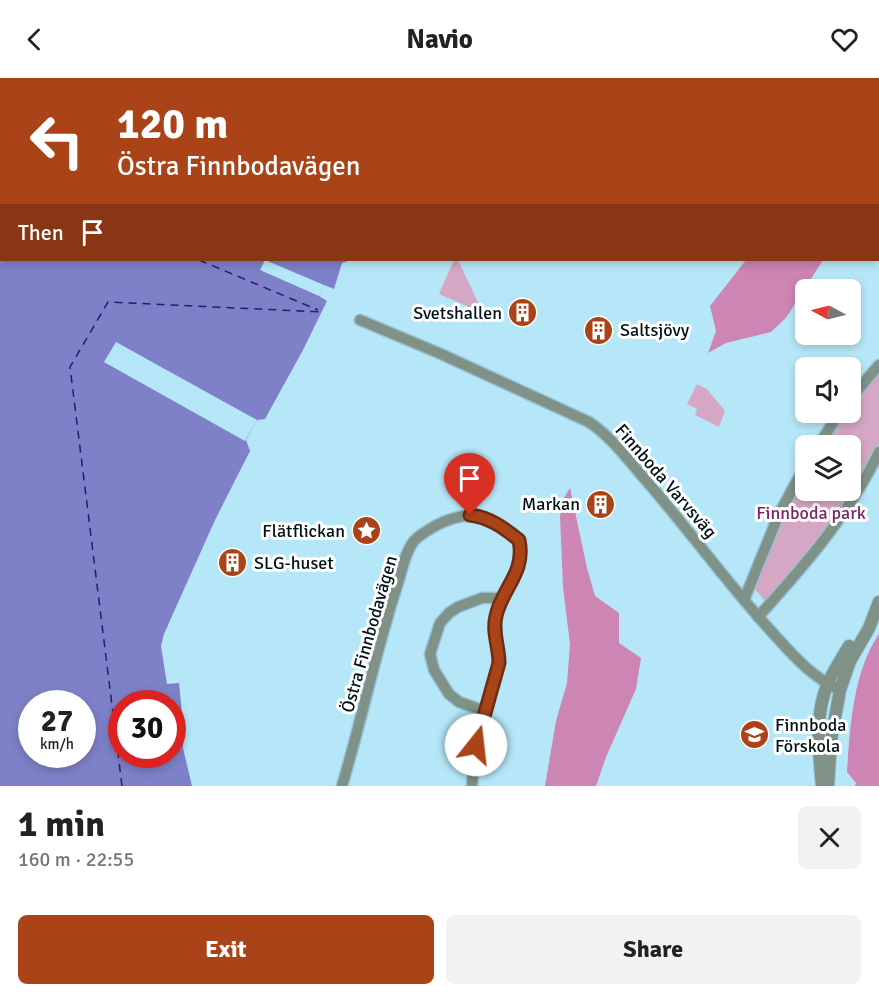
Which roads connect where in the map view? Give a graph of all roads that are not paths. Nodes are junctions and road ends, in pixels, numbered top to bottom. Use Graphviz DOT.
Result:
graph roads {
  1 [pos="360,320"];
  2 [pos="879,365"];
  3 [pos="861,386"];
  4 [pos="879,452"];
  5 [pos="795,484"];
  6 [pos="504,598"];
  7 [pos="744,600"];
  8 [pos="877,605"];
  9 [pos="758,617"];
  10 [pos="828,684"];
  11 [pos="840,690"];
  12 [pos="485,711"];
  13 [pos="342,786"];
  14 [pos="472,786"];
  15 [pos="822,786"];
  16 [pos="828,786"];
  1 -- 7 [label="street, Finnboda Varvsväg"];
  2 -- 3 [label="street"];
  4 -- 9 [label="street"];
  5 -- 7 [label="street"];
  6 -- 12 [label="street, Östra Finnbodavägen"];
  6 -- 12 [label="street"];
  6 -- 13 [label="street, Östra Finnbodavägen"];
  7 -- 9 [label="street, Finnboda Varvsväg"];
  8 -- 10 [label="street"];
  8 -- 11 [label="street"];
  9 -- 10 [label="street, Finnboda Varvsväg"];
  10 -- 11 [label="street, Finnboda Varvsväg"];
  10 -- 15 [label="street"];
  11 -- 16 [label="street"];
  12 -- 14 [label="street, Östra Finnbodavägen"];
}
